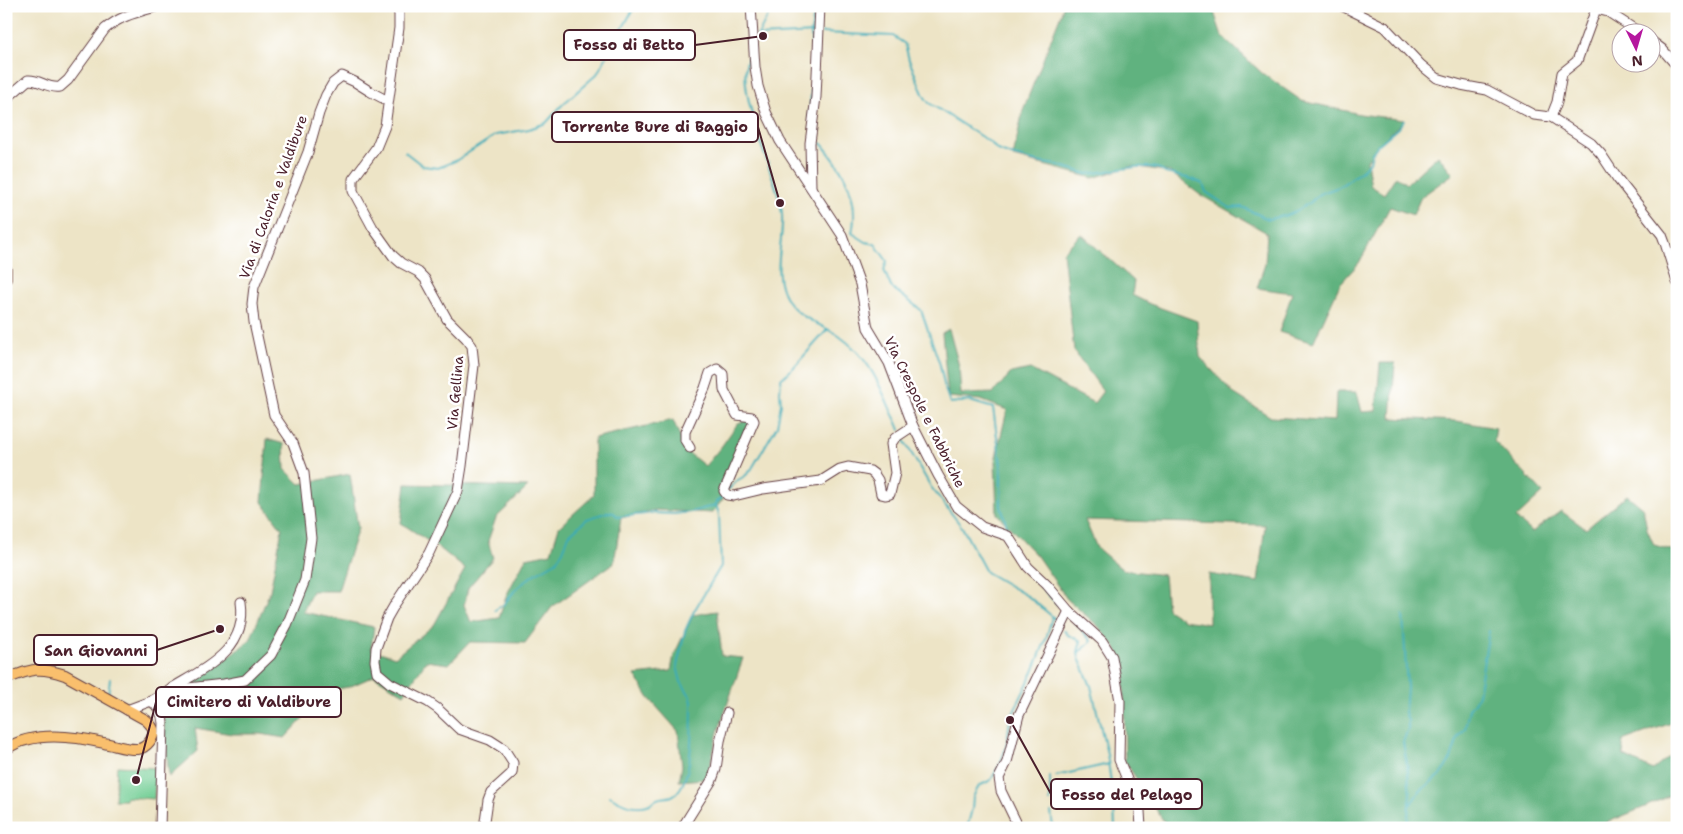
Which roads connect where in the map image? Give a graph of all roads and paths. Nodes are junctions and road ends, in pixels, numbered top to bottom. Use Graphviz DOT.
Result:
graph roads {
  1 [pos="159,6"];
  2 [pos="396,6"];
  3 [pos="751,6"];
  4 [pos="820,6"];
  5 [pos="1342,6"];
  6 [pos="1624,22"];
  7 [pos="1660,48"];
  8 [pos="1677,66"];
  9 [pos="6,99"];
  10 [pos="388,101"];
  11 [pos="1551,117"];
  12 [pos="811,187"];
  13 [pos="6,269"];
  14 [pos="6,279"];
  15 [pos="1677,282"];
  16 [pos="911,427"];
  17 [pos="690,448"];
  18 [pos="241,602"];
  19 [pos="1068,614"];
  20 [pos="6,679"];
  21 [pos="170,690"];
  22 [pos="151,701"];
  23 [pos="127,710"];
  24 [pos="727,713"];
  25 [pos="6,748"];
  26 [pos="160,828"];
  27 [pos="484,828"];
  28 [pos="682,828"];
  29 [pos="1019,828"];
  30 [pos="1141,828"];
  1 -- 9 [label="street"];
  2 -- 10 [label="street, Via Gellina"];
  3 -- 12 [label="street, Via Crespole e Fabbriche"];
  4 -- 12 [label="street"];
  5 -- 11 [label="street"];
  6 -- 11 [label="street"];
  7 -- 8 [label="street"];
  10 -- 21 [label="street, Via di Caloria e Valdibure"];
  10 -- 27 [label="street, Via Gellina"];
  11 -- 15 [label="street"];
  12 -- 16 [label="street, Via Crespole e Fabbriche"];
  13 -- 14 [label="main road"];
  16 -- 17 [label="street"];
  16 -- 19 [label="street, Via Crespole e Fabbriche"];
  18 -- 21 [label="street"];
  19 -- 29 [label="street"];
  19 -- 30 [label="street, Via Crespole e Fabbriche"];
  20 -- 23 [label="main road"];
  21 -- 22 [label="street, Via di Caloria e Valdibure"];
  22 -- 23 [label="street, Via di Caloria e Valdibure"];
  22 -- 26 [label="street"];
  23 -- 25 [label="main road"];
  24 -- 28 [label="street"];
}
